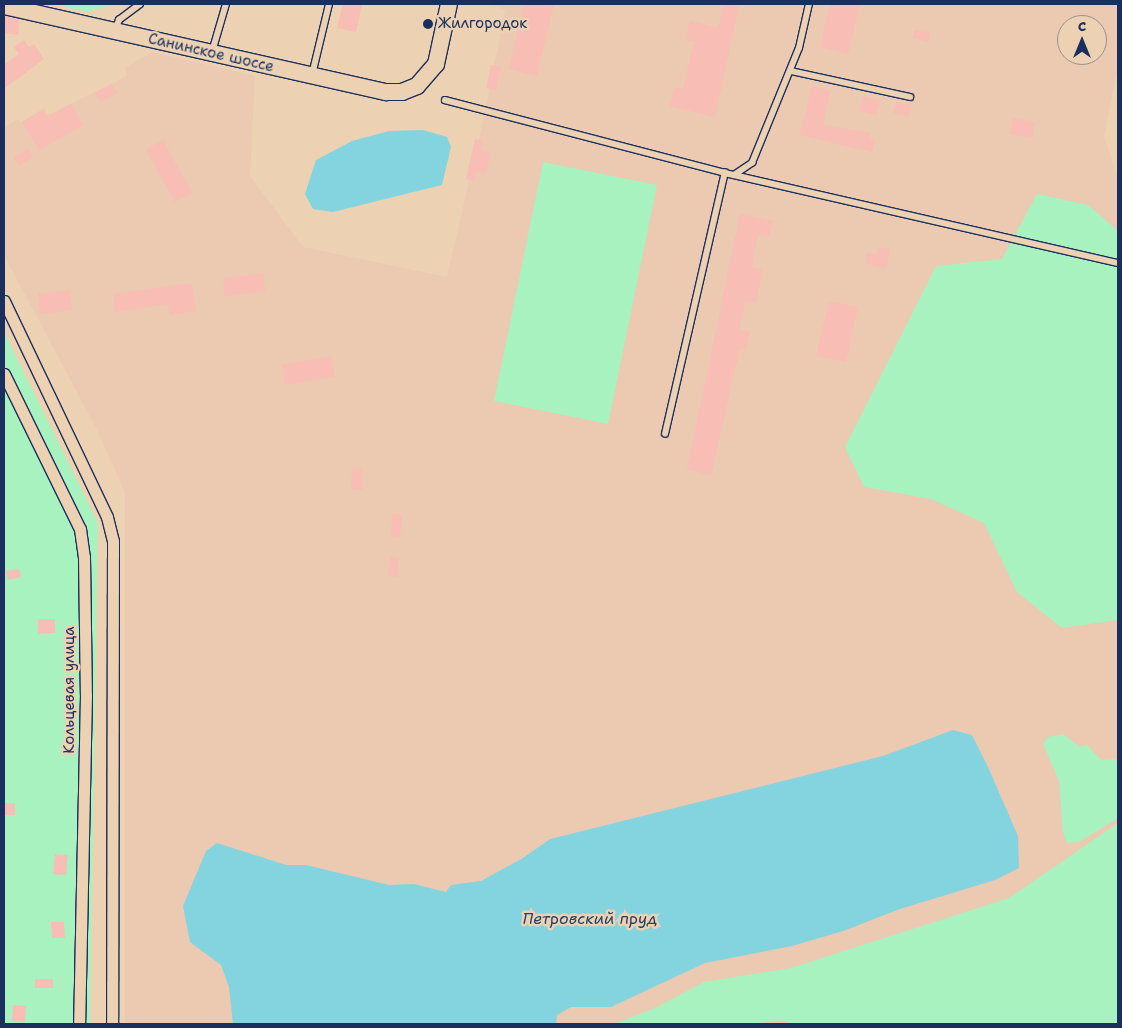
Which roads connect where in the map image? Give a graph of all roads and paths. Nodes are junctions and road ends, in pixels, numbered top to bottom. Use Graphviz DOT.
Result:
graph roads {
  1 [pos="140,4"];
  2 [pos="226,4"];
  3 [pos="329,4"];
  4 [pos="449,4"];
  5 [pos="809,4"];
  6 [pos="4,6"];
  7 [pos="114,31"];
  8 [pos="212,53"];
  9 [pos="791,71"];
  10 [pos="311,75"];
  11 [pos="910,97"];
  12 [pos="444,100"];
  13 [pos="725,173"];
  14 [pos="734,175"];
  15 [pos="1118,263"];
  16 [pos="4,301"];
  17 [pos="4,374"];
  18 [pos="665,434"];
  19 [pos="79,1024"];
  20 [pos="112,1024"];
  1 -- 7 [label="lane"];
  2 -- 8 [label="lane"];
  3 -- 10 [label="lane"];
  4 -- 10 [label="street, Санинское шоссе"];
  5 -- 9 [label="lane"];
  6 -- 7 [label="street, Санинское шоссе"];
  7 -- 8 [label="street, Санинское шоссе"];
  8 -- 10 [label="street, Санинское шоссе"];
  9 -- 11 [label="lane"];
  9 -- 14 [label="lane"];
  12 -- 13 [label="lane"];
  13 -- 14 [label="lane"];
  13 -- 18 [label="lane"];
  14 -- 15 [label="lane"];
  16 -- 20 [label="street"];
  17 -- 19 [label="street, Кольцевая улица"];
}
